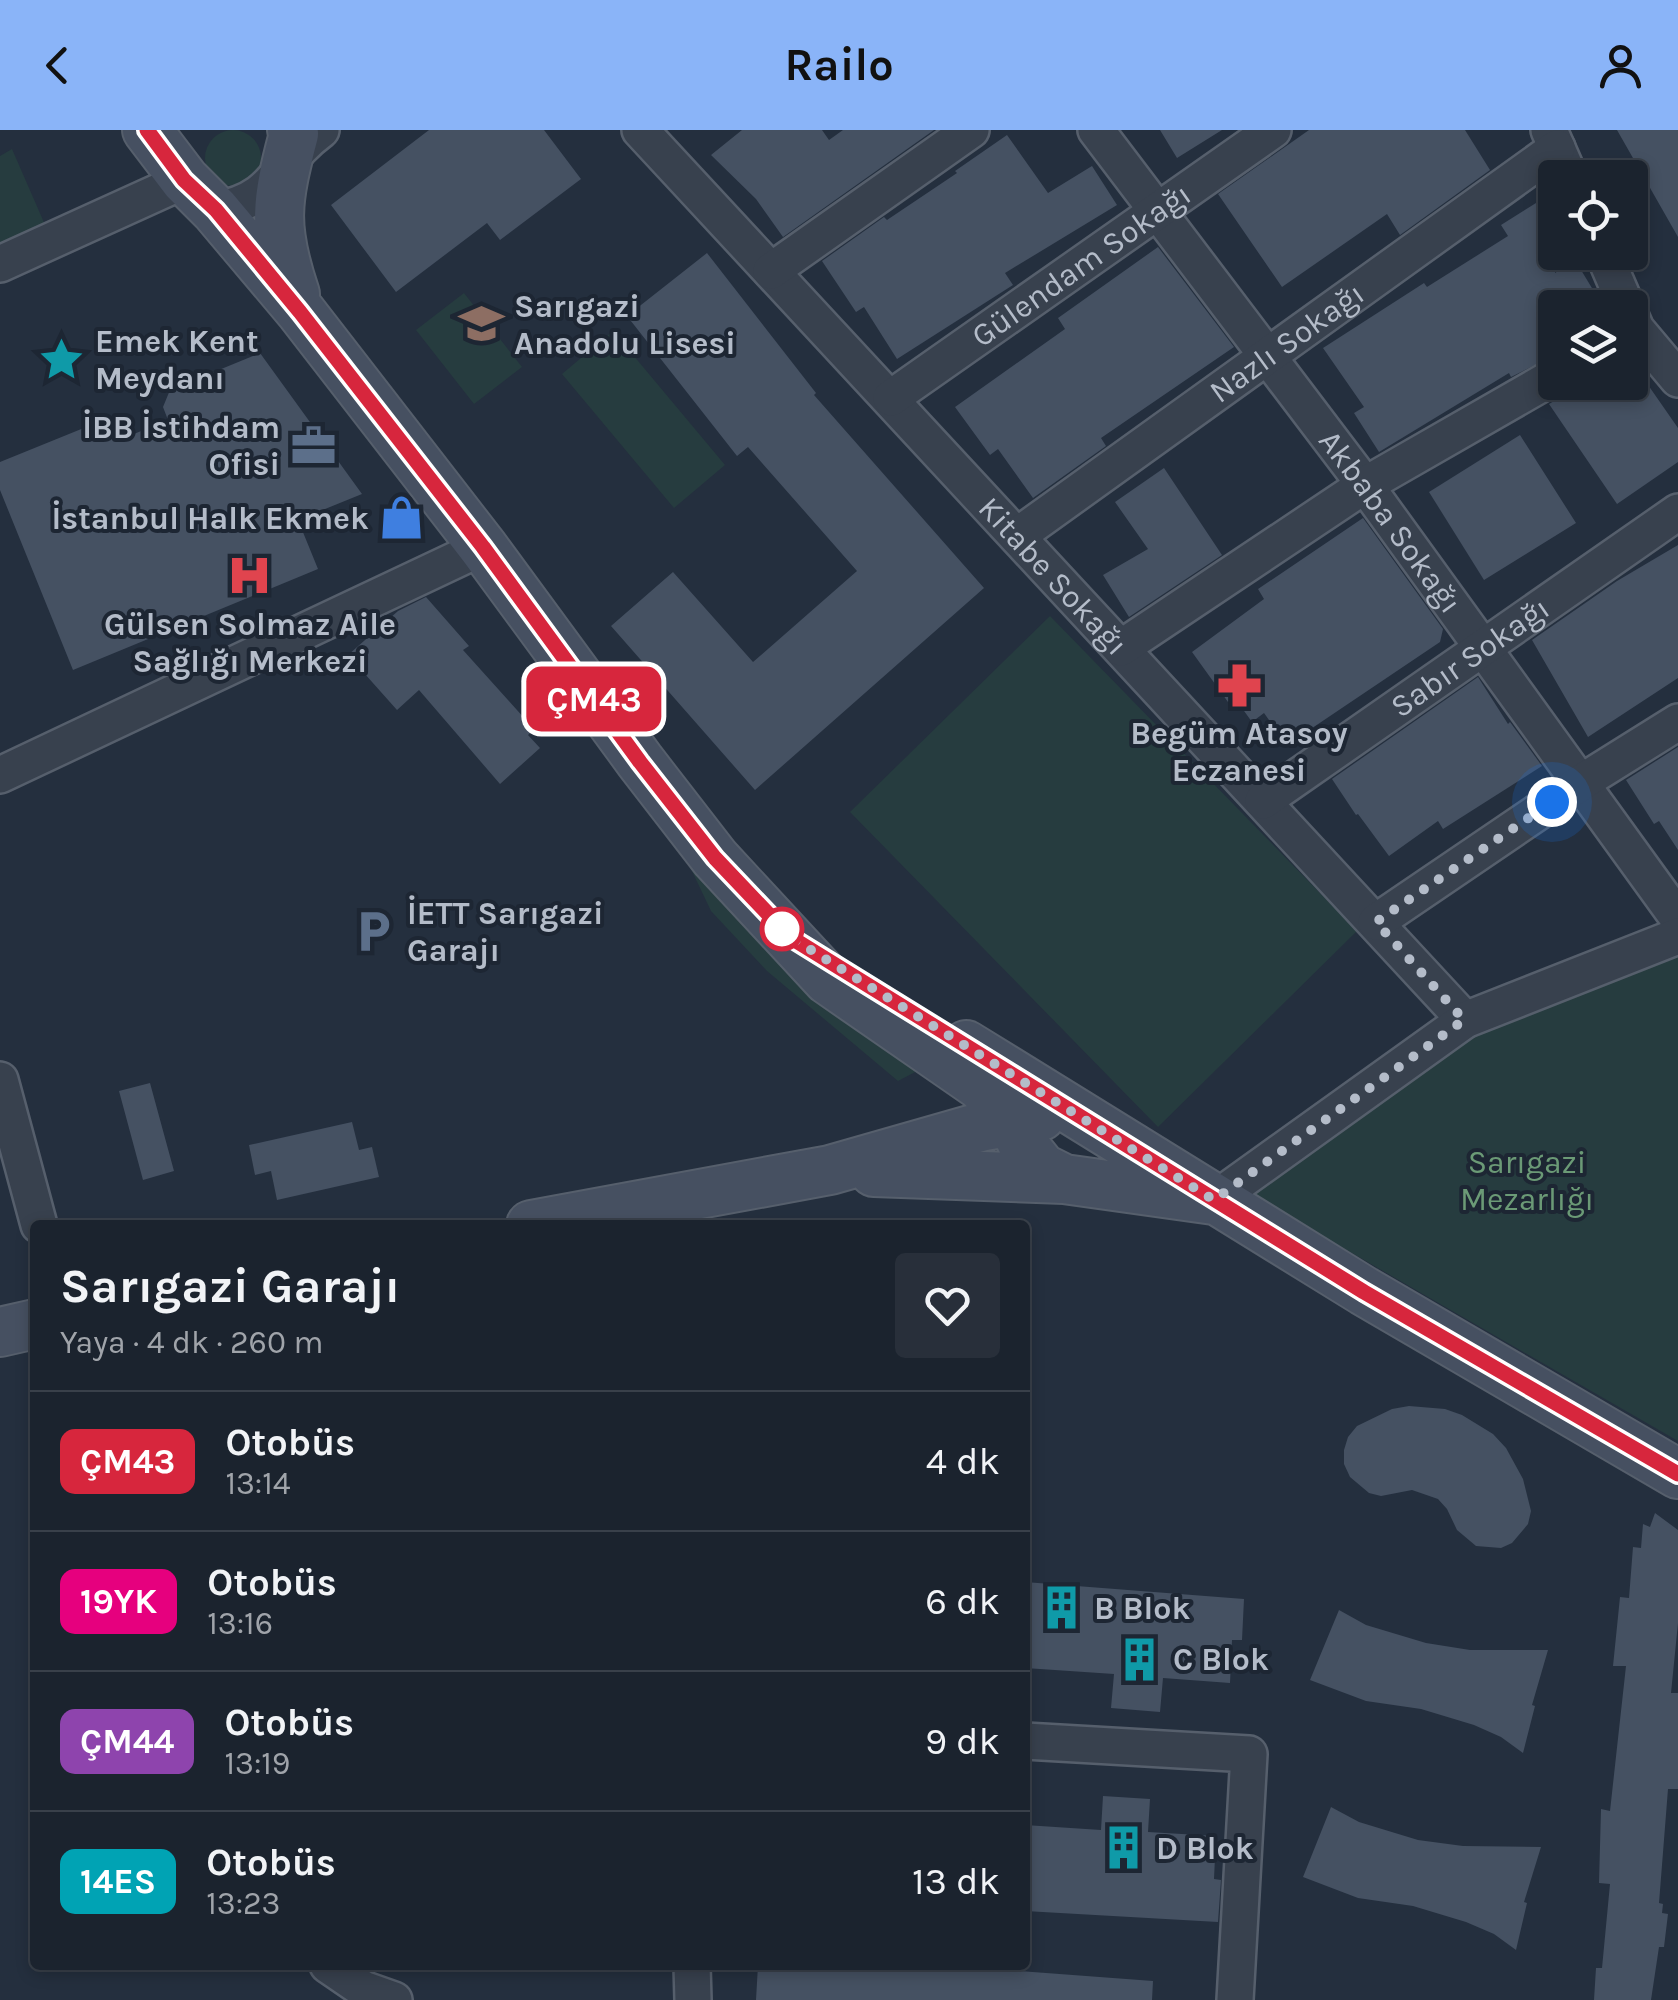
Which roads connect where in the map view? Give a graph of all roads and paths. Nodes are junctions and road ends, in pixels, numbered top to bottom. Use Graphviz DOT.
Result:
graph roads {
  1 [pos="321,130"];
  2 [pos="640,130"];
  3 [pos="971,130"];
  4 [pos="1096,130"];
  5 [pos="1273,130"];
  6 [pos="289,147"];
  7 [pos="1559,152"];
  8 [pos="180,161"];
  9 [pos="1158,211"];
  10 [pos="0,264"];
  11 [pos="771,271"];
  12 [pos="300,312"];
  13 [pos="1648,342"];
  14 [pos="1267,356"];
  15 [pos="1678,379"];
  16 [pos="1538,386"];
  17 [pos="891,398"];
  18 [pos="1366,485"];
  19 [pos="1678,512"];
  20 [pos="1017,536"];
  21 [pos="483,547"];
  22 [pos="1121,648"];
  23 [pos="1484,648"];
  24 [pos="1678,722"];
  25 [pos="0,774"];
  26 [pos="1582,782"];
  27 [pos="1263,800"];
  28 [pos="1678,918"];
  29 [pos="1376,922"];
  30 [pos="1678,936"];
  31 [pos="790,937"];
  32 [pos="1464,1020"];
  33 [pos="0,1080"];
  34 [pos="1058,1117"];
  35 [pos="830,1170"];
  36 [pos="1059,1173"];
  37 [pos="1214,1200"];
  38 [pos="668,1213"];
  39 [pos="39,1220"];
  40 [pos="588,1220"];
  41 [pos="30,1325"];
  42 [pos="0,1332"];
  43 [pos="1678,1474"];
  44 [pos="1030,1740"];
  45 [pos="335,1970"];
  46 [pos="692,1970"];
  47 [pos="394,2000"];
  48 [pos="693,2000"];
  49 [pos="1235,2000"];
  1 -- 6 [label="street"];
  2 -- 11 [label="street, Kitabe Sokağı"];
  3 -- 11 [label="street"];
  4 -- 9 [label="street, Akbaba Sokağı"];
  5 -- 9 [label="street, Gülendam Sokağı"];
  6 -- 8 [label="street"];
  6 -- 12 [label="main road"];
  7 -- 14 [label="street, Nazlı Sokağı"];
  8 -- 10 [label="street"];
  8 -- 12 [label="main road"];
  9 -- 14 [label="street, Akbaba Sokağı"];
  9 -- 17 [label="street, Gülendam Sokağı"];
  11 -- 17 [label="street, Kitabe Sokağı"];
  12 -- 21 [label="main road"];
  13 -- 15 [label="street"];
  14 -- 18 [label="street, Akbaba Sokağı"];
  14 -- 20 [label="street, Nazlı Sokağı"];
  16 -- 18 [label="street"];
  17 -- 20 [label="street, Kitabe Sokağı"];
  18 -- 22 [label="street"];
  18 -- 23 [label="street, Akbaba Sokağı"];
  19 -- 23 [label="street, Sabır Sokağı"];
  20 -- 22 [label="street, Kitabe Sokağı"];
  21 -- 25 [label="street"];
  21 -- 31 [label="main road"];
  22 -- 27 [label="street, Kitabe Sokağı"];
  23 -- 26 [label="street, Akbaba Sokağı"];
  23 -- 27 [label="street, Sabır Sokağı"];
  24 -- 26 [label="street"];
  26 -- 28 [label="street, Akbaba Sokağı"];
  26 -- 29 [label="street"];
  27 -- 29 [label="street, Kitabe Sokağı"];
  29 -- 32 [label="street, Kitabe Sokağı"];
  30 -- 32 [label="street"];
  31 -- 34 [label="main road"];
  31 -- 34 [label="main road"];
  32 -- 37 [label="street"];
  33 -- 39 [label="street"];
  34 -- 35 [label="main road"];
  34 -- 36 [label="main road"];
  34 -- 36 [label="main road"];
  34 -- 37 [label="main road"];
  35 -- 36 [label="main road"];
  35 -- 38 [label="main road"];
  36 -- 37 [label="main road"];
  37 -- 43 [label="main road"];
  38 -- 40 [label="main road"];
  41 -- 42 [label="main road"];
  44 -- 49 [label="street"];
  45 -- 47 [label="street"];
  46 -- 48 [label="street"];
}
